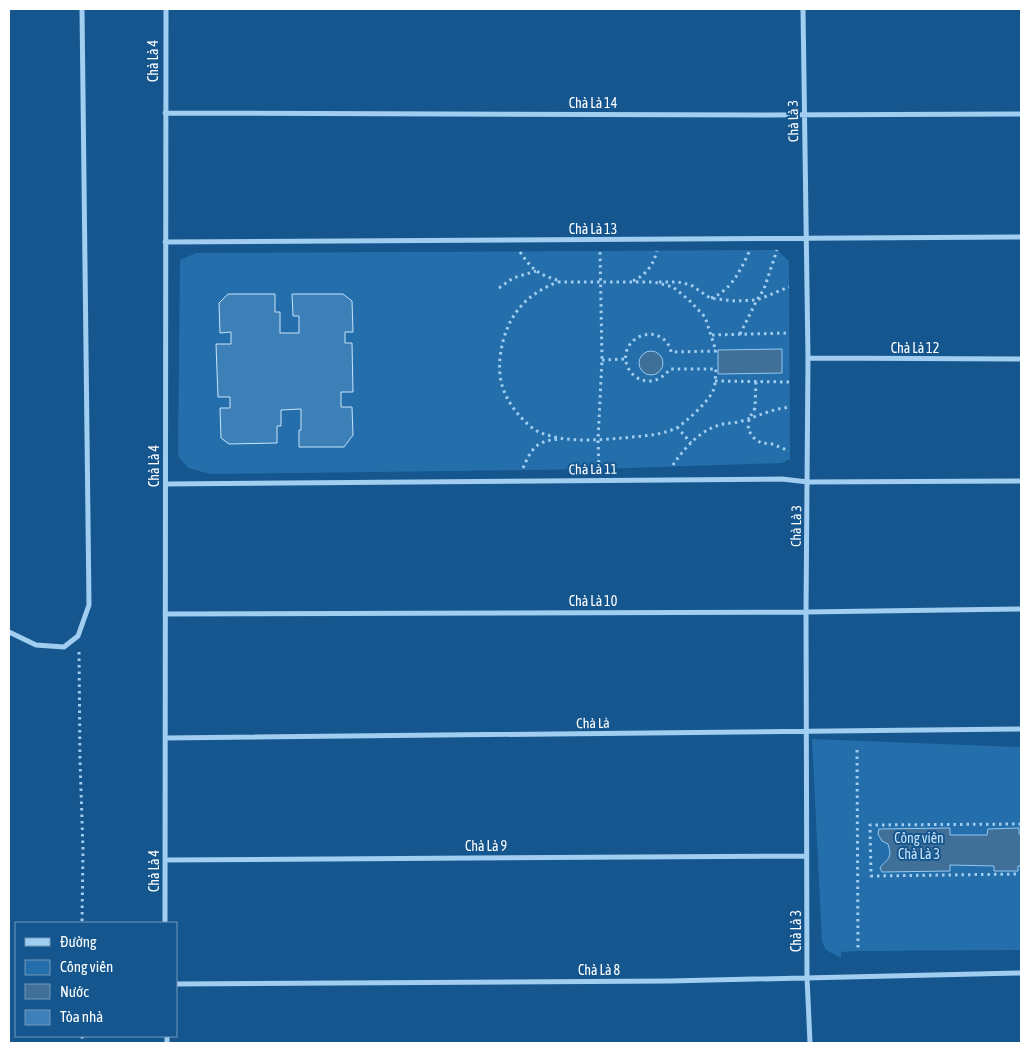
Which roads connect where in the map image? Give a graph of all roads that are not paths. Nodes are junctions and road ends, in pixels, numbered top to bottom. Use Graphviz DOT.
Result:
graph roads {
  1 [pos="82,9"];
  2 [pos="166,9"];
  3 [pos="803,9"];
  4 [pos="165,113"];
  5 [pos="1021,114"];
  6 [pos="804,115"];
  7 [pos="1021,237"];
  8 [pos="807,238"];
  9 [pos="165,242"];
  10 [pos="808,358"];
  11 [pos="1021,359"];
  12 [pos="1021,481"];
  13 [pos="808,482"];
  14 [pos="166,484"];
  15 [pos="1021,609"];
  16 [pos="806,612"];
  17 [pos="165,614"];
  18 [pos="9,632"];
  19 [pos="1021,729"];
  20 [pos="807,732"];
  21 [pos="165,738"];
  22 [pos="808,856"];
  23 [pos="165,860"];
  24 [pos="165,922"];
  25 [pos="1021,973"];
  26 [pos="807,977"];
  27 [pos="178,984"];
  28 [pos="810,1043"];
  1 -- 18 [label="street"];
  2 -- 4 [label="street, Chà Là 4"];
  3 -- 6 [label="street, Chà Là 3"];
  4 -- 6 [label="street, Chà Là 14"];
  4 -- 9 [label="street, Chà Là 4"];
  5 -- 6 [label="street, Chà Là 14"];
  6 -- 8 [label="street, Chà Là 3"];
  7 -- 8 [label="street, Chà Là 13"];
  8 -- 9 [label="street, Chà Là 13"];
  8 -- 10 [label="street, Chà Là 3"];
  9 -- 14 [label="street, Chà Là 4"];
  10 -- 11 [label="street, Chà Là 12"];
  10 -- 13 [label="street, Chà Là 3"];
  12 -- 13 [label="street, Chà Là 11"];
  13 -- 14 [label="street, Chà Là 11"];
  13 -- 16 [label="street, Chà Là 3"];
  14 -- 17 [label="street, Chà Là 4"];
  15 -- 16 [label="street, Chà Là 10"];
  16 -- 17 [label="street, Chà Là 10"];
  16 -- 20 [label="street, Chà Là 3"];
  17 -- 21 [label="street, Chà Là 4"];
  19 -- 20 [label="street, Chà Là"];
  20 -- 21 [label="street, Chà Là"];
  20 -- 22 [label="street, Chà Là 3"];
  21 -- 23 [label="street, Chà Là 4"];
  22 -- 23 [label="street, Chà Là 9"];
  22 -- 26 [label="street, Chà Là 3"];
  23 -- 24 [label="street, Chà Là 4"];
  25 -- 26 [label="street, Chà Là 8"];
  26 -- 27 [label="street, Chà Là 8"];
  26 -- 28 [label="street, Chà Là 3"];
}
